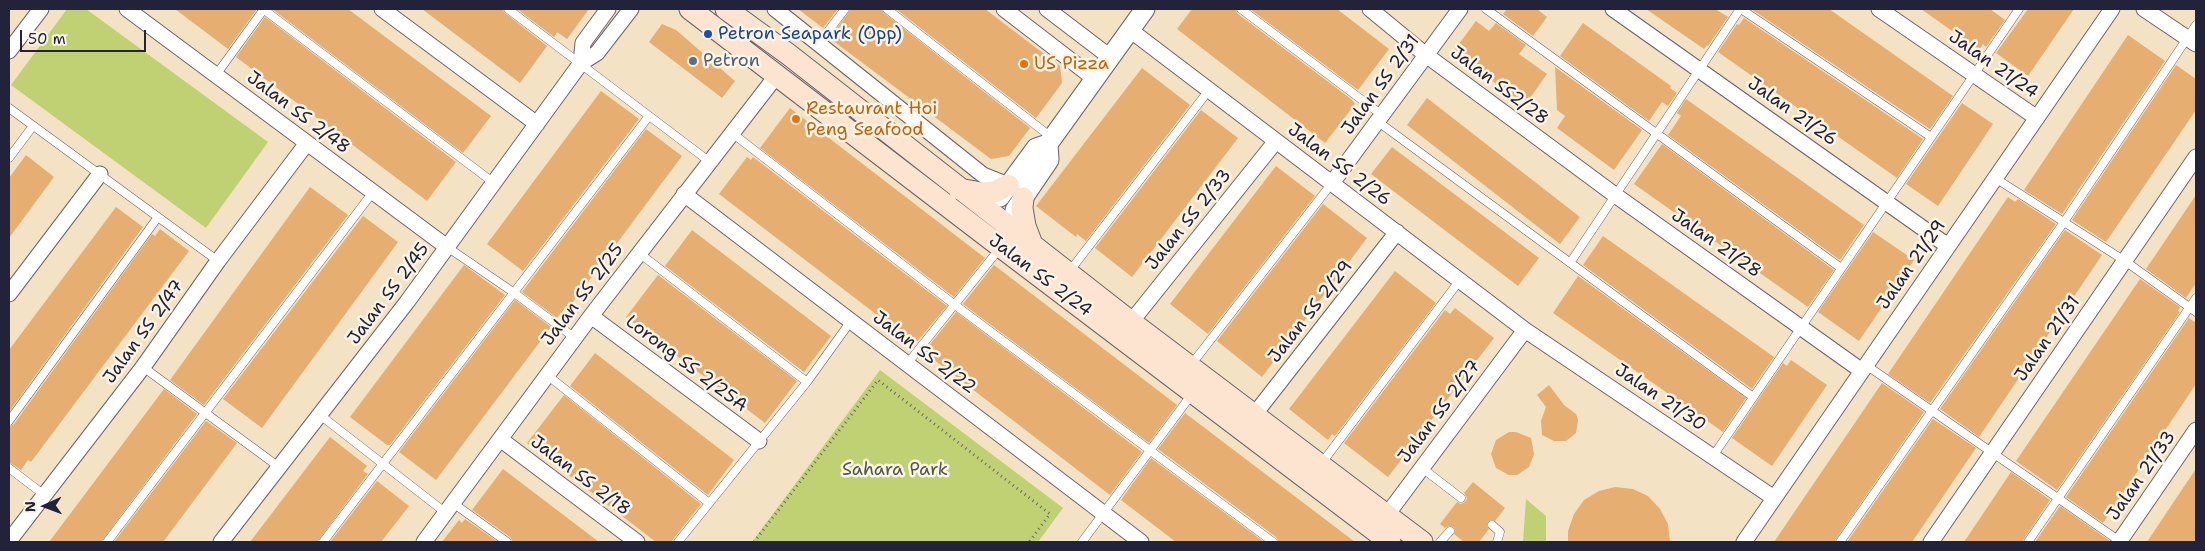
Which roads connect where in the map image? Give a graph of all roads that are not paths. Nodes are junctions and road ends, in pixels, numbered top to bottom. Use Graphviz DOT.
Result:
graph roads {
  1 [pos="41,9"];
  2 [pos="127,9"];
  3 [pos="263,9"];
  4 [pos="382,9"];
  5 [pos="508,9"];
  6 [pos="608,9"];
  7 [pos="631,9"];
  8 [pos="690,9"];
  9 [pos="726,9"];
  10 [pos="775,9"];
  11 [pos="845,9"];
  12 [pos="887,9"];
  13 [pos="1004,9"];
  14 [pos="1047,9"];
  15 [pos="1145,9"];
  16 [pos="1242,9"];
  17 [pos="1370,9"];
  18 [pos="1460,9"];
  19 [pos="1486,9"];
  20 [pos="1613,9"];
  21 [pos="1740,9"];
  22 [pos="1879,9"];
  23 [pos="2007,9"];
  24 [pos="2112,9"];
  25 [pos="2144,9"];
  26 [pos="2017,12"];
  27 [pos="2196,25"];
  28 [pos="1130,30"];
  29 [pos="2192,41"];
  30 [pos="819,43"];
  31 [pos="9,51"];
  32 [pos="1426,55"];
  33 [pos="1110,58"];
  34 [pos="581,63"];
  35 [pos="1699,70"];
  36 [pos="1974,74"];
  37 [pos="216,75"];
  38 [pos="777,75"];
  39 [pos="1095,79"];
  40 [pos="1209,90"];
  41 [pos="9,108"];
  42 [pos="649,116"];
  43 [pos="1380,118"];
  44 [pos="2037,118"];
  45 [pos="537,124"];
  46 [pos="33,126"];
  47 [pos="732,133"];
  48 [pos="1657,134"];
  49 [pos="1931,137"];
  50 [pos="1276,141"];
  51 [pos="1050,142"];
  52 [pos="307,143"];
  53 [pos="1550,147"];
  54 [pos="2196,157"];
  55 [pos="9,158"];
  56 [pos="710,162"];
  57 [pos="100,174"];
  58 [pos="1995,178"];
  59 [pos="494,183"];
  60 [pos="1332,183"];
  61 [pos="959,189"];
  62 [pos="373,192"];
  63 [pos="1016,192"];
  64 [pos="684,194"];
  65 [pos="1615,196"];
  66 [pos="1886,202"];
  67 [pos="158,216"];
  68 [pos="2064,222"];
  69 [pos="993,231"];
  70 [pos="1397,232"];
  71 [pos="1948,246"];
  72 [pos="447,247"];
  73 [pos="1033,247"];
  74 [pos="639,253"];
  75 [pos="218,260"];
  76 [pos="2125,261"];
  77 [pos="1570,263"];
  78 [pos="1841,268"];
  79 [pos="1068,273"];
  80 [pos="1460,280"];
  81 [pos="513,292"];
  82 [pos="9,294"];
  83 [pos="2196,298"];
  84 [pos="955,305"];
  85 [pos="2193,309"];
  86 [pos="591,316"];
  87 [pos="851,321"];
  88 [pos="1131,322"];
  89 [pos="1801,327"];
  90 [pos="1525,330"];
  91 [pos="574,338"];
  92 [pos="907,364"];
  93 [pos="143,367"];
  94 [pos="1190,367"];
  95 [pos="1864,368"];
  96 [pos="547,376"];
  97 [pos="807,382"];
  98 [pos="1193,392"];
  99 [pos="1753,397"];
  100 [pos="1932,412"];
  101 [pos="205,413"];
  102 [pos="320,415"];
  103 [pos="1254,415"];
  104 [pos="9,421"];
  105 [pos="2196,430"];
  106 [pos="500,439"];
  107 [pos="759,441"];
  108 [pos="1151,450"];
  109 [pos="1993,452"];
  110 [pos="1713,456"];
  111 [pos="383,464"];
  112 [pos="1320,466"];
  113 [pos="279,467"];
  114 [pos="9,468"];
  115 [pos="1422,468"];
  116 [pos="44,494"];
  117 [pos="1461,498"];
  118 [pos="1774,498"];
  119 [pos="2058,498"];
  120 [pos="709,504"];
  121 [pos="449,508"];
  122 [pos="1104,514"];
  123 [pos="1386,516"];
  124 [pos="1492,525"];
  125 [pos="1450,531"];
  126 [pos="14,540"];
  127 [pos="107,542"];
  128 [pos="221,542"];
  129 [pos="323,542"];
  130 [pos="424,542"];
  131 [pos="507,542"];
  132 [pos="637,542"];
  133 [pos="678,542"];
  134 [pos="1082,542"];
  135 [pos="1141,542"];
  136 [pos="1273,542"];
  137 [pos="1390,542"];
  138 [pos="1422,542"];
  139 [pos="1440,542"];
  140 [pos="1497,542"];
  141 [pos="1744,542"];
  142 [pos="1840,542"];
  143 [pos="1931,542"];
  144 [pos="2028,542"];
  145 [pos="2120,542"];
  1 -- 31 [label="street"];
  2 -- 37 [label="street, Jalan SS 2/48"];
  3 -- 37 [label="lane"];
  3 -- 59 [label="lane"];
  4 -- 45 [label="street"];
  5 -- 34 [label="lane"];
  6 -- 34 [label="street, Jalan SS 2/45"];
  7 -- 34 [label="street, Jalan SS 2/45"];
  8 -- 38 [label="main road, Jalan SS 2/24"];
  9 -- 61 [label="main road, Jalan SS 2/24"];
  10 -- 30 [label="street"];
  11 -- 30 [label="lane"];
  12 -- 51 [label="lane"];
  13 -- 39 [label="street"];
  14 -- 33 [label="street"];
  15 -- 28 [label="street"];
  16 -- 43 [label="lane"];
  17 -- 32 [label="street, Jalan SS2/28"];
  18 -- 32 [label="street, Jalan SS 2/31"];
  19 -- 48 [label="lane"];
  20 -- 35 [label="street, Jalan 21/26"];
  21 -- 35 [label="lane"];
  21 -- 49 [label="lane"];
  22 -- 36 [label="street, Jalan 21/24"];
  23 -- 26 [label="lane"];
  24 -- 44 [label="street, Jalan 21/29"];
  25 -- 29 [label="street"];
  26 -- 36 [label="lane"];
  27 -- 29 [label="lane"];
  28 -- 33 [label="street"];
  28 -- 40 [label="street, Jalan SS 2/26"];
  29 -- 68 [label="lane"];
  30 -- 63 [label="street"];
  32 -- 43 [label="street, Jalan SS 2/31"];
  32 -- 53 [label="street, Jalan SS2/28"];
  33 -- 39 [label="street"];
  34 -- 42 [label="lane"];
  34 -- 45 [label="street, Jalan SS 2/45"];
  35 -- 48 [label="lane"];
  35 -- 66 [label="street, Jalan 21/26"];
  36 -- 44 [label="street, Jalan 21/24"];
  36 -- 49 [label="lane"];
  37 -- 52 [label="street, Jalan SS 2/48"];
  38 -- 47 [label="street, Jalan SS 2/25"];
  38 -- 69 [label="main road, Jalan SS 2/24"];
  39 -- 51 [label="street"];
  40 -- 50 [label="street, Jalan SS 2/26"];
  40 -- 79 [label="lane"];
  41 -- 46 [label="lane"];
  42 -- 56 [label="lane"];
  42 -- 81 [label="lane"];
  43 -- 60 [label="street, Jalan SS 2/31"];
  43 -- 77 [label="lane"];
  44 -- 58 [label="street, Jalan 21/29"];
  45 -- 59 [label="street, Jalan SS 2/45"];
  46 -- 55 [label="lane"];
  46 -- 57 [label="lane"];
  47 -- 56 [label="street, Jalan SS 2/25"];
  47 -- 84 [label="lane"];
  48 -- 65 [label="lane"];
  48 -- 78 [label="lane"];
  49 -- 66 [label="lane"];
  50 -- 60 [label="street, Jalan SS 2/26"];
  50 -- 88 [label="street, Jalan SS 2/33"];
  51 -- 63 [label="street"];
  52 -- 62 [label="street, Jalan SS 2/48"];
  52 -- 75 [label="street, Jalan SS 2/47"];
  53 -- 65 [label="street, Jalan 21/28"];
  54 -- 76 [label="street, Jalan 21/31"];
  56 -- 64 [label="street, Jalan SS 2/25"];
  57 -- 67 [label="lane"];
  57 -- 82 [label="street"];
  58 -- 68 [label="lane"];
  58 -- 71 [label="street, Jalan 21/29"];
  59 -- 72 [label="street, Jalan SS 2/45"];
  60 -- 70 [label="street, Jalan SS 2/26"];
  60 -- 94 [label="lane"];
  61 -- 63 [label="main road"];
  61 -- 69 [label="main road, Jalan SS 2/24"];
  62 -- 72 [label="street, Jalan SS 2/48"];
  62 -- 101 [label="lane"];
  63 -- 69 [label="street"];
  63 -- 73 [label="main road"];
  64 -- 74 [label="street, Jalan SS 2/25"];
  64 -- 87 [label="street, Jalan SS 2/22"];
  65 -- 77 [label="lane"];
  65 -- 89 [label="street, Jalan 21/28"];
  66 -- 71 [label="street, Jalan 21/26"];
  66 -- 78 [label="lane"];
  67 -- 75 [label="lane"];
  67 -- 104 [label="lane"];
  68 -- 76 [label="lane"];
  68 -- 100 [label="lane"];
  69 -- 73 [label="main road, Jalan SS 2/24"];
  69 -- 84 [label="lane"];
  69 -- 98 [label="main road, Jalan SS 2/24"];
  70 -- 80 [label="street, Jalan SS 2/26"];
  70 -- 103 [label="street, Jalan SS 2/29"];
  71 -- 95 [label="street, Jalan 21/29"];
  72 -- 81 [label="lane"];
  72 -- 102 [label="street, Jalan SS 2/45"];
  73 -- 79 [label="main road, Jalan SS 2/24"];
  74 -- 86 [label="street, Jalan SS 2/25"];
  74 -- 97 [label="lane"];
  75 -- 93 [label="street, Jalan SS 2/47"];
  76 -- 85 [label="lane"];
  76 -- 109 [label="street, Jalan 21/31"];
  77 -- 99 [label="lane"];
  78 -- 89 [label="lane"];
  79 -- 88 [label="main road, Jalan SS 2/24"];
  80 -- 90 [label="street, Jalan SS 2/26"];
  80 -- 112 [label="lane"];
  81 -- 91 [label="lane"];
  81 -- 111 [label="lane"];
  83 -- 85 [label="lane"];
  84 -- 92 [label="lane"];
  84 -- 108 [label="lane"];
  85 -- 119 [label="lane"];
  86 -- 91 [label="street, Jalan SS 2/25"];
  86 -- 107 [label="street, Lorong SS 2/25A"];
  87 -- 92 [label="street, Jalan SS 2/22"];
  87 -- 97 [label="lane"];
  88 -- 94 [label="main road, Jalan SS 2/24"];
  89 -- 95 [label="street, Jalan 21/28"];
  89 -- 99 [label="lane"];
  90 -- 110 [label="street, Jalan 21/30"];
  90 -- 115 [label="street, Jalan SS 2/27"];
  91 -- 96 [label="street, Jalan SS 2/25"];
  92 -- 122 [label="street, Jalan SS 2/22"];
  93 -- 101 [label="lane"];
  93 -- 116 [label="street, Jalan SS 2/47"];
  94 -- 103 [label="main road, Jalan SS 2/24"];
  95 -- 100 [label="lane"];
  95 -- 118 [label="street, Jalan 21/29"];
  96 -- 106 [label="street, Jalan SS 2/25"];
  96 -- 120 [label="lane"];
  97 -- 107 [label="lane"];
  98 -- 108 [label="lane"];
  98 -- 137 [label="main road, Jalan SS 2/24"];
  99 -- 110 [label="lane"];
  100 -- 109 [label="lane"];
  100 -- 142 [label="lane"];
  101 -- 113 [label="lane"];
  101 -- 127 [label="lane"];
  102 -- 111 [label="lane"];
  102 -- 113 [label="street, Jalan SS 2/45"];
  103 -- 112 [label="main road, Jalan SS 2/24"];
  105 -- 145 [label="street, Jalan 21/33"];
  106 -- 121 [label="street, Jalan SS 2/25"];
  106 -- 132 [label="street, Jalan SS 2/18"];
  107 -- 120 [label="lane"];
  108 -- 122 [label="lane"];
  108 -- 136 [label="lane"];
  109 -- 119 [label="lane"];
  109 -- 143 [label="street, Jalan 21/31"];
  110 -- 118 [label="street, Jalan 21/30"];
  111 -- 121 [label="lane"];
  111 -- 129 [label="lane"];
  112 -- 123 [label="main road, Jalan SS 2/24"];
  113 -- 128 [label="street, Jalan SS 2/45"];
  114 -- 116 [label="lane"];
  115 -- 117 [label="lane"];
  115 -- 123 [label="street, Jalan SS 2/27"];
  116 -- 126 [label="street, Jalan SS 2/47"];
  118 -- 141 [label="street, Jalan 21/29"];
  119 -- 144 [label="lane"];
  119 -- 145 [label="lane"];
  120 -- 133 [label="lane"];
  121 -- 130 [label="street, Jalan SS 2/25"];
  121 -- 131 [label="lane"];
  122 -- 134 [label="lane"];
  122 -- 135 [label="street, Jalan SS 2/22"];
  123 -- 138 [label="main road, Jalan SS 2/24"];
  124 -- 140 [label="lane"];
  125 -- 139 [label="lane"];
}
